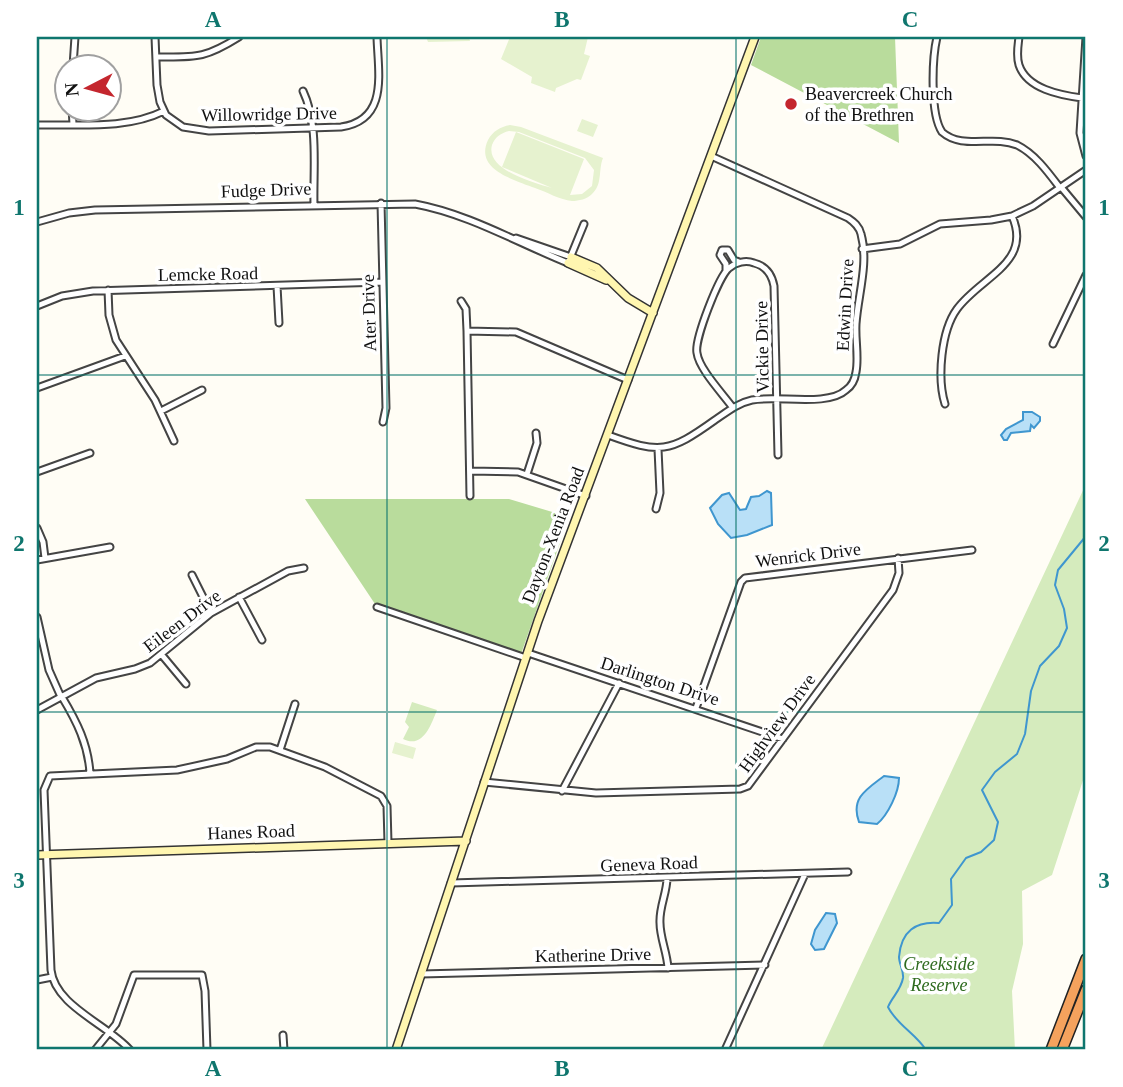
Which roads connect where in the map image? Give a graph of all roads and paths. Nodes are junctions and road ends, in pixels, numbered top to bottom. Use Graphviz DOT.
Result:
graph roads {
  1 [pos="155,37"];
  2 [pos="239,37"];
  3 [pos="377,37"];
  4 [pos="755,37"];
  5 [pos="937,37"];
  6 [pos="1019,37"];
  7 [pos="1086,37"];
  8 [pos="156,57"];
  9 [pos="303,91"];
  10 [pos="1082,98"];
  11 [pos="164,111"];
  12 [pos="73,124"];
  13 [pos="37,125"];
  14 [pos="312,128"];
  15 [pos="711,156"];
  16 [pos="1086,156"];
  17 [pos="1086,170"];
  18 [pos="1060,187"];
  19 [pos="381,203"];
  20 [pos="314,205"];
  21 [pos="1012,216"];
  22 [pos="1086,217"];
  23 [pos="37,222"];
  24 [pos="584,224"];
  25 [pos="862,249"];
  26 [pos="569,260"];
  27 [pos="739,262"];
  28 [pos="726,271"];
  29 [pos="1086,275"];
  30 [pos="382,282"];
  31 [pos="277,286"];
  32 [pos="108,290"];
  33 [pos="461,301"];
  34 [pos="37,306"];
  35 [pos="653,313"];
  36 [pos="279,323"];
  37 [pos="467,331"];
  38 [pos="1053,344"];
  39 [pos="125,356"];
  40 [pos="628,380"];
  41 [pos="37,388"];
  42 [pos="202,390"];
  43 [pos="777,399"];
  44 [pos="945,404"];
  45 [pos="733,408"];
  46 [pos="162,411"];
  47 [pos="383,422"];
  48 [pos="536,433"];
  49 [pos="608,435"];
  50 [pos="174,441"];
  51 [pos="658,449"];
  52 [pos="90,453"];
  53 [pos="778,455"];
  54 [pos="471,471"];
  55 [pos="37,472"];
  56 [pos="527,474"];
  57 [pos="470,496"];
  58 [pos="586,496"];
  59 [pos="656,509"];
  60 [pos="37,528"];
  61 [pos="110,547"];
  62 [pos="972,550"];
  63 [pos="44,558"];
  64 [pos="898,558"];
  65 [pos="37,560"];
  66 [pos="304,568"];
  67 [pos="192,575"];
  68 [pos="239,597"];
  69 [pos="377,607"];
  70 [pos="211,613"];
  71 [pos="37,617"];
  72 [pos="262,640"];
  73 [pos="161,654"];
  74 [pos="527,655"];
  75 [pos="619,683"];
  76 [pos="186,684"];
  77 [pos="61,697"];
  78 [pos="295,704"];
  79 [pos="696,708"];
  80 [pos="37,710"];
  81 [pos="783,738"];
  82 [pos="279,750"];
  83 [pos="90,774"];
  84 [pos="484,782"];
  85 [pos="562,791"];
  86 [pos="466,841"];
  87 [pos="388,843"];
  88 [pos="47,854"];
  89 [pos="37,855"];
  90 [pos="848,873"];
  91 [pos="805,874"];
  92 [pos="667,877"];
  93 [pos="451,884"];
  94 [pos="1086,959"];
  95 [pos="765,965"];
  96 [pos="668,968"];
  97 [pos="421,974"];
  98 [pos="52,977"];
  99 [pos="37,980"];
  100 [pos="1086,990"];
  101 [pos="109,1033"];
  102 [pos="283,1035"];
  103 [pos="95,1050"];
  104 [pos="130,1050"];
  105 [pos="207,1050"];
  106 [pos="284,1050"];
  107 [pos="396,1050"];
  108 [pos="725,1050"];
  109 [pos="1051,1050"];
  110 [pos="1062,1050"];
  1 -- 8 [label="street"];
  2 -- 8 [label="street"];
  3 -- 14 [label="street, Willowridge Drive"];
  4 -- 15 [label="main road, Dayton-Xenia Road"];
  5 -- 18 [label="street"];
  6 -- 10 [label="street"];
  7 -- 10 [label="street"];
  8 -- 11 [label="street"];
  9 -- 14 [label="street"];
  10 -- 16 [label="street"];
  11 -- 12 [label="street"];
  11 -- 14 [label="street, Willowridge Drive"];
  12 -- 13 [label="street"];
  14 -- 20 [label="street"];
  15 -- 25 [label="street, Edwin Drive"];
  15 -- 35 [label="main road, Dayton-Xenia Road"];
  17 -- 18 [label="street"];
  18 -- 21 [label="street"];
  18 -- 22 [label="street"];
  19 -- 20 [label="street, Fudge Drive"];
  19 -- 26 [label="street, Fudge Drive"];
  19 -- 30 [label="street, Ater Drive"];
  20 -- 23 [label="street, Fudge Drive"];
  21 -- 25 [label="street"];
  21 -- 44 [label="street"];
  24 -- 26 [label="street"];
  25 -- 43 [label="street, Edwin Drive"];
  26 -- 35 [label="main road, Fudge Drive"];
  27 -- 28 [label="street"];
  27 -- 28 [label="street, Vickie Drive"];
  27 -- 43 [label="street, Vickie Drive"];
  28 -- 45 [label="street"];
  29 -- 38 [label="street"];
  30 -- 31 [label="street, Lemcke Road"];
  30 -- 47 [label="street, Ater Drive"];
  31 -- 32 [label="street, Lemcke Road"];
  31 -- 36 [label="street"];
  32 -- 34 [label="street, Lemcke Road"];
  32 -- 39 [label="street"];
  33 -- 37 [label="street"];
  35 -- 40 [label="main road, Dayton-Xenia Road"];
  37 -- 40 [label="street"];
  37 -- 54 [label="street"];
  39 -- 41 [label="street"];
  39 -- 46 [label="street"];
  40 -- 49 [label="main road, Dayton-Xenia Road"];
  42 -- 46 [label="street"];
  43 -- 45 [label="street"];
  43 -- 53 [label="street, Vickie Drive"];
  45 -- 51 [label="street"];
  46 -- 50 [label="street"];
  48 -- 56 [label="street"];
  49 -- 51 [label="street"];
  49 -- 58 [label="main road, Dayton-Xenia Road"];
  51 -- 59 [label="street"];
  52 -- 55 [label="street"];
  54 -- 56 [label="street"];
  54 -- 57 [label="street"];
  56 -- 58 [label="street"];
  58 -- 74 [label="main road, Dayton-Xenia Road"];
  60 -- 63 [label="street"];
  61 -- 63 [label="street"];
  62 -- 64 [label="street, Wenrick Drive"];
  63 -- 65 [label="street"];
  64 -- 79 [label="street, Wenrick Drive"];
  64 -- 81 [label="street, Highview Drive"];
  66 -- 68 [label="street, Eileen Drive"];
  67 -- 70 [label="street"];
  68 -- 70 [label="street, Eileen Drive"];
  68 -- 72 [label="street"];
  69 -- 74 [label="street, Darlington Drive"];
  70 -- 73 [label="street, Eileen Drive"];
  71 -- 77 [label="street"];
  73 -- 76 [label="street"];
  73 -- 77 [label="street, Eileen Drive"];
  74 -- 75 [label="street, Darlington Drive"];
  74 -- 84 [label="main road, Dayton-Xenia Road"];
  75 -- 79 [label="street, Darlington Drive"];
  75 -- 85 [label="street"];
  77 -- 80 [label="street, Eileen Drive"];
  77 -- 83 [label="street"];
  78 -- 82 [label="street"];
  79 -- 81 [label="street, Darlington Drive"];
  81 -- 85 [label="street, Highview Drive"];
  82 -- 83 [label="street"];
  82 -- 87 [label="street"];
  83 -- 88 [label="street"];
  84 -- 85 [label="street, Highview Drive"];
  84 -- 86 [label="main road, Dayton-Xenia Road"];
  86 -- 87 [label="main road, Hanes Road"];
  86 -- 93 [label="main road, Dayton-Xenia Road"];
  87 -- 88 [label="main road, Hanes Road"];
  88 -- 89 [label="main road, Hanes Road"];
  88 -- 98 [label="street"];
  90 -- 91 [label="street, Geneva Road"];
  91 -- 92 [label="street, Geneva Road"];
  91 -- 95 [label="street"];
  92 -- 93 [label="street, Geneva Road"];
  92 -- 96 [label="street"];
  93 -- 97 [label="main road, Dayton-Xenia Road"];
  94 -- 109 [label="highway"];
  95 -- 96 [label="street, Katherine Drive"];
  95 -- 108 [label="street"];
  96 -- 97 [label="street, Katherine Drive"];
  97 -- 107 [label="main road, Dayton-Xenia Road"];
  98 -- 99 [label="street"];
  98 -- 101 [label="street"];
  100 -- 110 [label="highway"];
  101 -- 103 [label="street"];
  101 -- 104 [label="street"];
  101 -- 105 [label="street"];
  102 -- 106 [label="street"];
}
